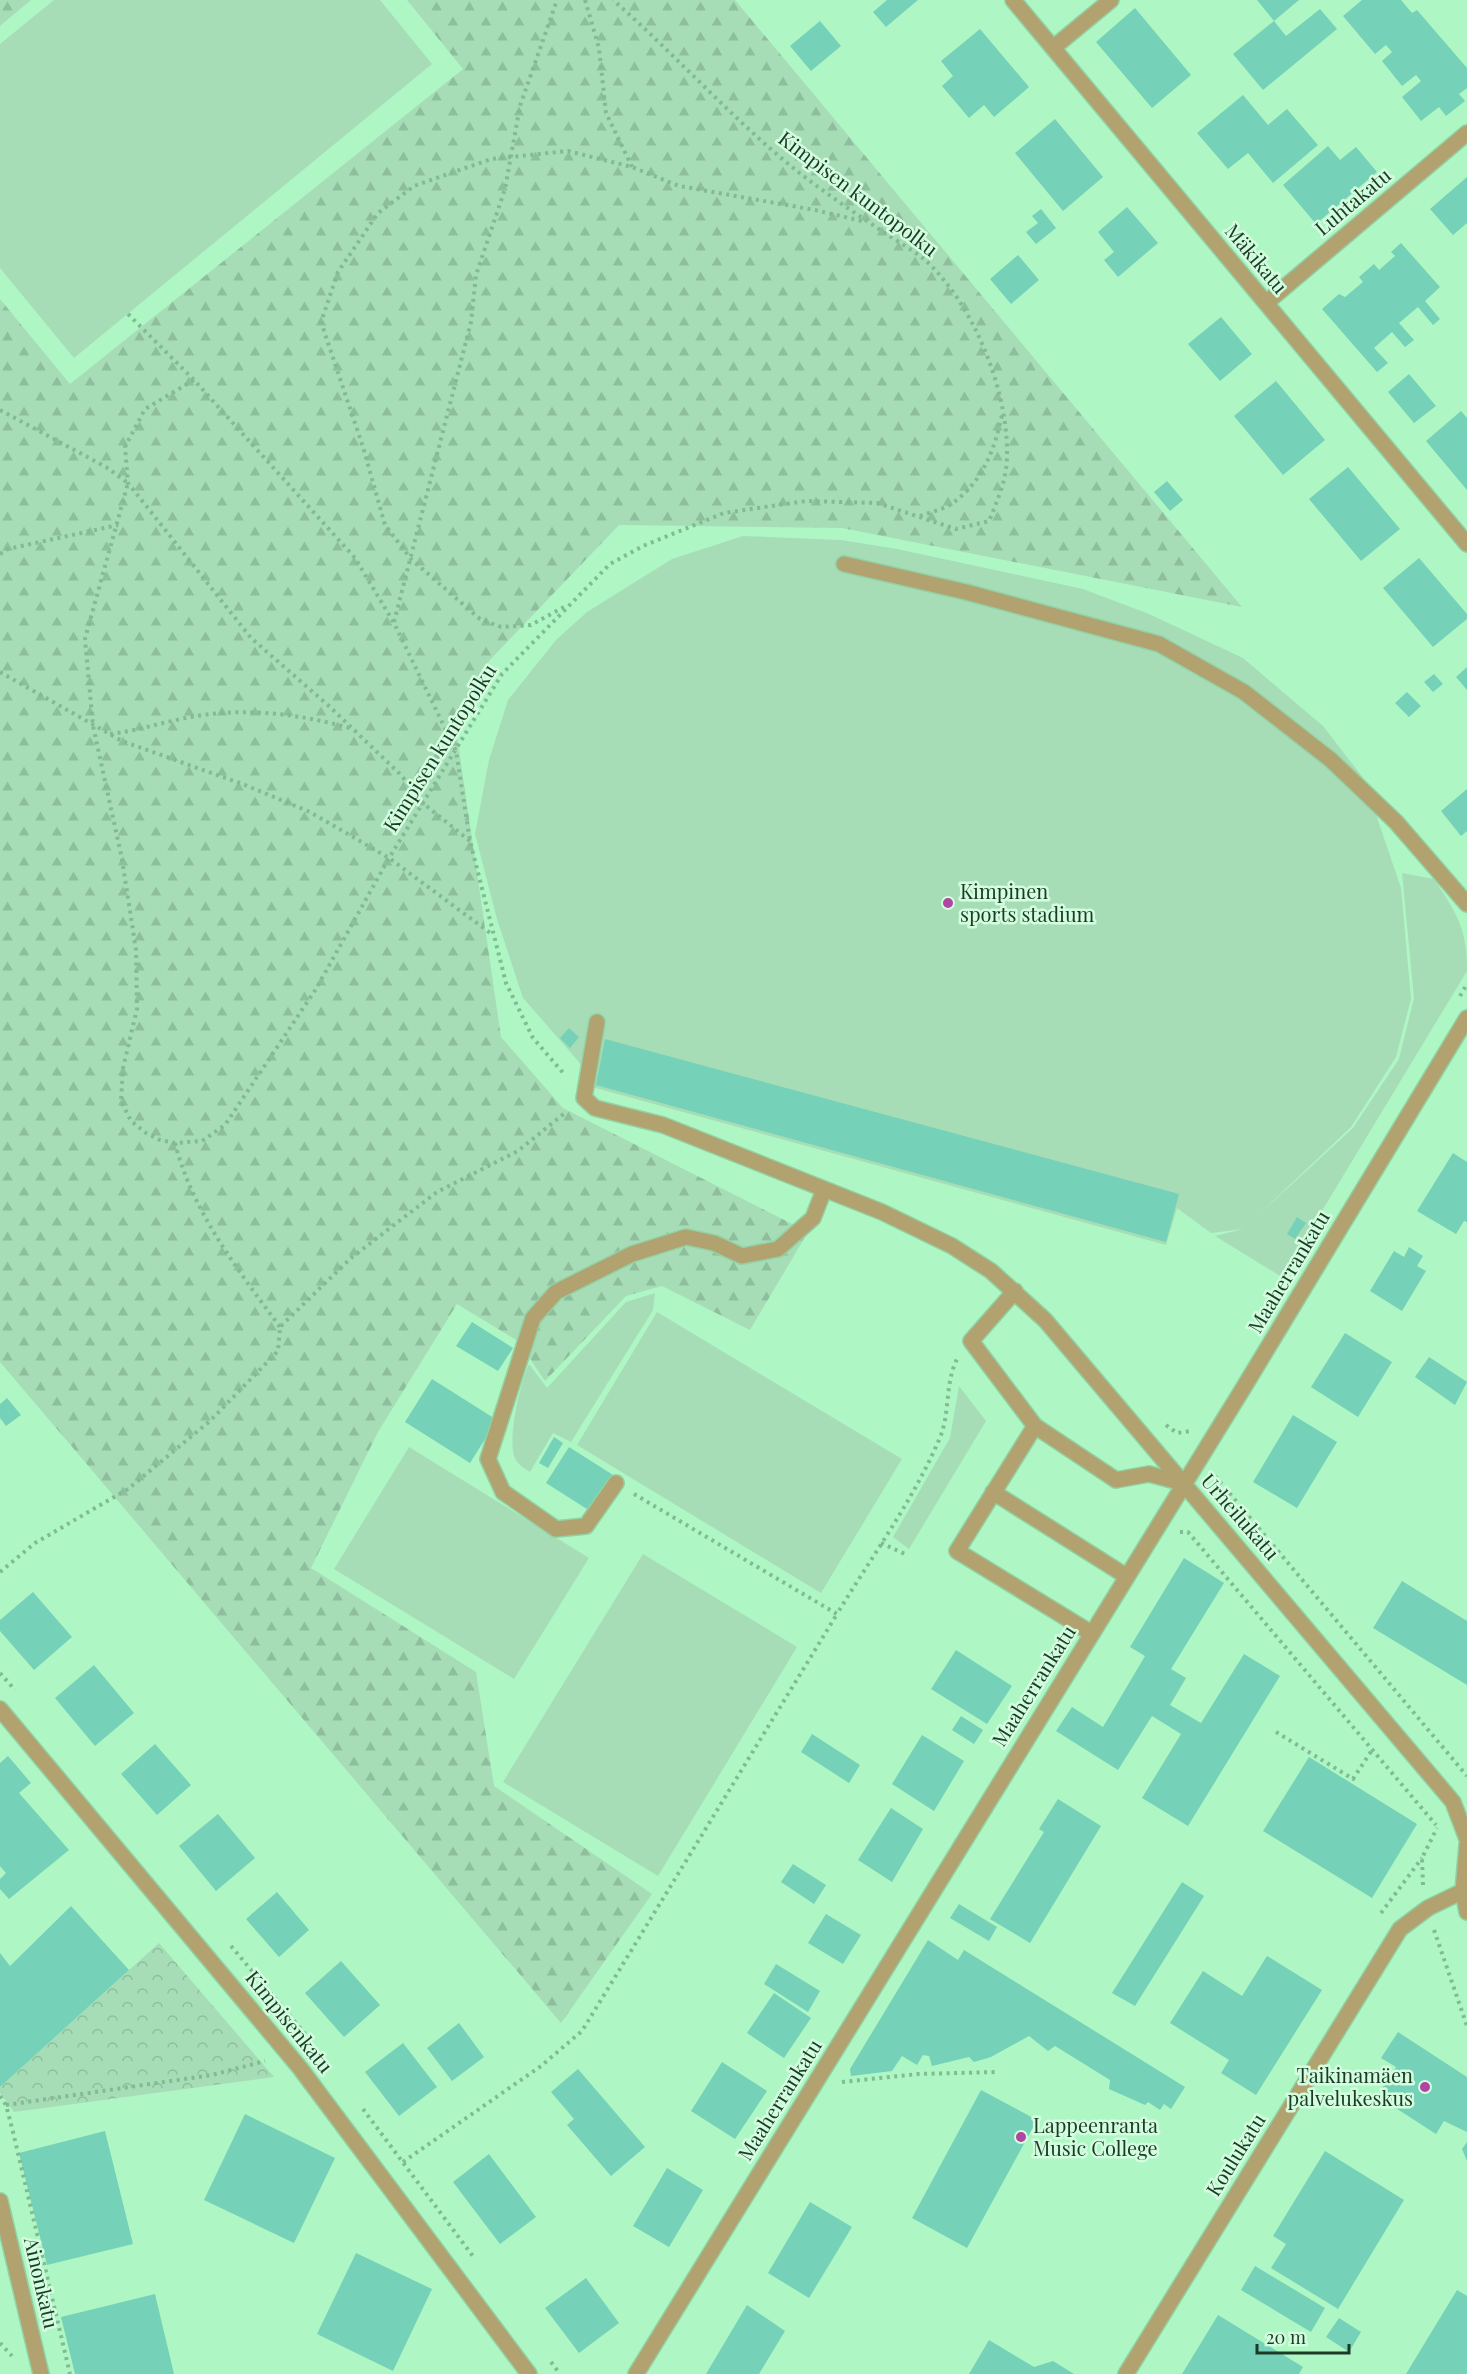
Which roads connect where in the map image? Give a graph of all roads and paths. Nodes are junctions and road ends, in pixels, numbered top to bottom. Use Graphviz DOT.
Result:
graph roads {
  1 [pos="557,0"];
  2 [pos="585,0"];
  3 [pos="613,0"];
  4 [pos="1013,0"];
  5 [pos="1111,0"];
  6 [pos="1053,48"];
  7 [pos="1467,133"];
  8 [pos="512,156"];
  9 [pos="632,167"];
  10 [pos="869,223"];
  11 [pos="1266,303"];
  12 [pos="128,314"];
  13 [pos="194,380"];
  14 [pos="0,410"];
  15 [pos="1002,414"];
  16 [pos="128,483"];
  17 [pos="919,516"];
  18 [pos="117,526"];
  19 [pos="1467,544"];
  20 [pos="0,554"];
  21 [pos="411,559"];
  22 [pos="844,564"];
  23 [pos="567,605"];
  24 [pos="394,623"];
  25 [pos="0,672"];
  26 [pos="93,726"];
  27 [pos="354,730"];
  28 [pos="108,734"];
  29 [pos="456,751"];
  30 [pos="424,804"];
  31 [pos="470,841"];
  32 [pos="389,858"];
  33 [pos="1467,904"];
  34 [pos="493,936"];
  35 [pos="1467,984"];
  36 [pos="1455,1004"];
  37 [pos="1467,1018"];
  38 [pos="597,1022"];
  39 [pos="584,1098"];
  40 [pos="175,1143"];
  41 [pos="824,1190"];
  42 [pos="1015,1291"];
  43 [pos="280,1327"];
  44 [pos="958,1356"];
  45 [pos="1160,1420"];
  46 [pos="1035,1426"];
  47 [pos="1193,1430"];
  48 [pos="1212,1472"];
  49 [pos="616,1483"];
  50 [pos="1183,1483"];
  51 [pos="993,1492"];
  52 [pos="1175,1532"];
  53 [pos="881,1542"];
  54 [pos="907,1555"];
  55 [pos="0,1572"];
  56 [pos="1126,1576"];
  57 [pos="837,1614"];
  58 [pos="1091,1633"];
  59 [pos="0,1709"];
  60 [pos="1276,1732"];
  61 [pos="1372,1749"];
  62 [pos="1467,1776"];
  63 [pos="1453,1802"];
  64 [pos="1438,1827"];
  65 [pos="1467,1839"];
  66 [pos="1467,1845"];
  67 [pos="1462,1891"];
  68 [pos="1428,1908"];
  69 [pos="1467,1912"];
  70 [pos="1467,2026"];
  71 [pos="268,2060"];
  72 [pos="997,2072"];
  73 [pos="837,2083"];
  74 [pos="0,2096"];
  75 [pos="6,2105"];
  76 [pos="403,2162"];
  77 [pos="0,2201"];
  78 [pos="0,2343"];
  79 [pos="14,2365"];
  80 [pos="40,2374"];
  81 [pos="70,2374"];
  82 [pos="529,2374"];
  83 [pos="636,2374"];
  84 [pos="1126,2374"];
  1 -- 8 [label="path"];
  2 -- 9 [label="path"];
  3 -- 10 [label="path, Kimpisen kuntopolku"];
  4 -- 6 [label="street, Mäkikatu"];
  5 -- 6 [label="street"];
  6 -- 11 [label="street, Mäkikatu"];
  7 -- 11 [label="street, Luhtakatu"];
  8 -- 9 [label="path"];
  8 -- 21 [label="path"];
  8 -- 21 [label="path"];
  9 -- 10 [label="path"];
  10 -- 15 [label="path, Kimpisen kuntopolku"];
  11 -- 19 [label="street, Mäkikatu"];
  12 -- 13 [label="path"];
  13 -- 16 [label="path"];
  13 -- 24 [label="path"];
  14 -- 16 [label="path"];
  15 -- 17 [label="path"];
  15 -- 17 [label="path, Kimpisen kuntopolku"];
  16 -- 18 [label="path, Kimpisen kuntopolku"];
  16 -- 27 [label="path"];
  17 -- 23 [label="path, Kimpisen kuntopolku"];
  18 -- 20 [label="path"];
  18 -- 26 [label="path, Kimpisen kuntopolku"];
  21 -- 23 [label="path"];
  21 -- 24 [label="path"];
  22 -- 33 [label="street"];
  23 -- 29 [label="path, Kimpisen kuntopolku"];
  24 -- 29 [label="path"];
  25 -- 26 [label="path"];
  26 -- 28 [label="path"];
  26 -- 40 [label="path, Kimpisen kuntopolku"];
  27 -- 28 [label="path"];
  27 -- 30 [label="path"];
  28 -- 32 [label="path"];
  29 -- 30 [label="path, Kimpisen kuntopolku"];
  29 -- 31 [label="path"];
  30 -- 31 [label="path"];
  30 -- 32 [label="path, Kimpisen kuntopolku"];
  31 -- 34 [label="path"];
  32 -- 34 [label="path"];
  32 -- 40 [label="path, Kimpisen kuntopolku"];
  34 -- 39 [label="path"];
  35 -- 36 [label="path"];
  37 -- 50 [label="street, Maaherrankatu"];
  38 -- 39 [label="street"];
  39 -- 41 [label="street, Urheilukatu"];
  39 -- 43 [label="path"];
  40 -- 43 [label="path"];
  41 -- 42 [label="street, Urheilukatu"];
  41 -- 49 [label="street"];
  42 -- 46 [label="street"];
  42 -- 50 [label="street, Urheilukatu"];
  43 -- 55 [label="path"];
  44 -- 53 [label="path"];
  45 -- 47 [label="path"];
  46 -- 50 [label="street"];
  46 -- 51 [label="street"];
  48 -- 62 [label="path"];
  49 -- 57 [label="path"];
  50 -- 56 [label="street, Maaherrankatu"];
  50 -- 63 [label="street, Urheilukatu"];
  51 -- 56 [label="street"];
  51 -- 58 [label="street"];
  52 -- 61 [label="path"];
  53 -- 54 [label="path"];
  53 -- 57 [label="path"];
  56 -- 58 [label="street, Maaherrankatu"];
  57 -- 76 [label="path"];
  58 -- 83 [label="street, Maaherrankatu"];
  59 -- 82 [label="street, Kimpisenkatu"];
  60 -- 61 [label="path"];
  61 -- 64 [label="path"];
  63 -- 64 [label="path"];
  63 -- 65 [label="street, Urheilukatu"];
  64 -- 68 [label="path"];
  66 -- 67 [label="street"];
  67 -- 68 [label="street, Koulukatu"];
  67 -- 69 [label="street"];
  68 -- 70 [label="path"];
  68 -- 84 [label="street, Koulukatu"];
  71 -- 75 [label="path"];
  72 -- 73 [label="path"];
  74 -- 75 [label="path"];
  75 -- 81 [label="path"];
  77 -- 80 [label="street, Ainonkatu"];
  78 -- 79 [label="path"];
}
